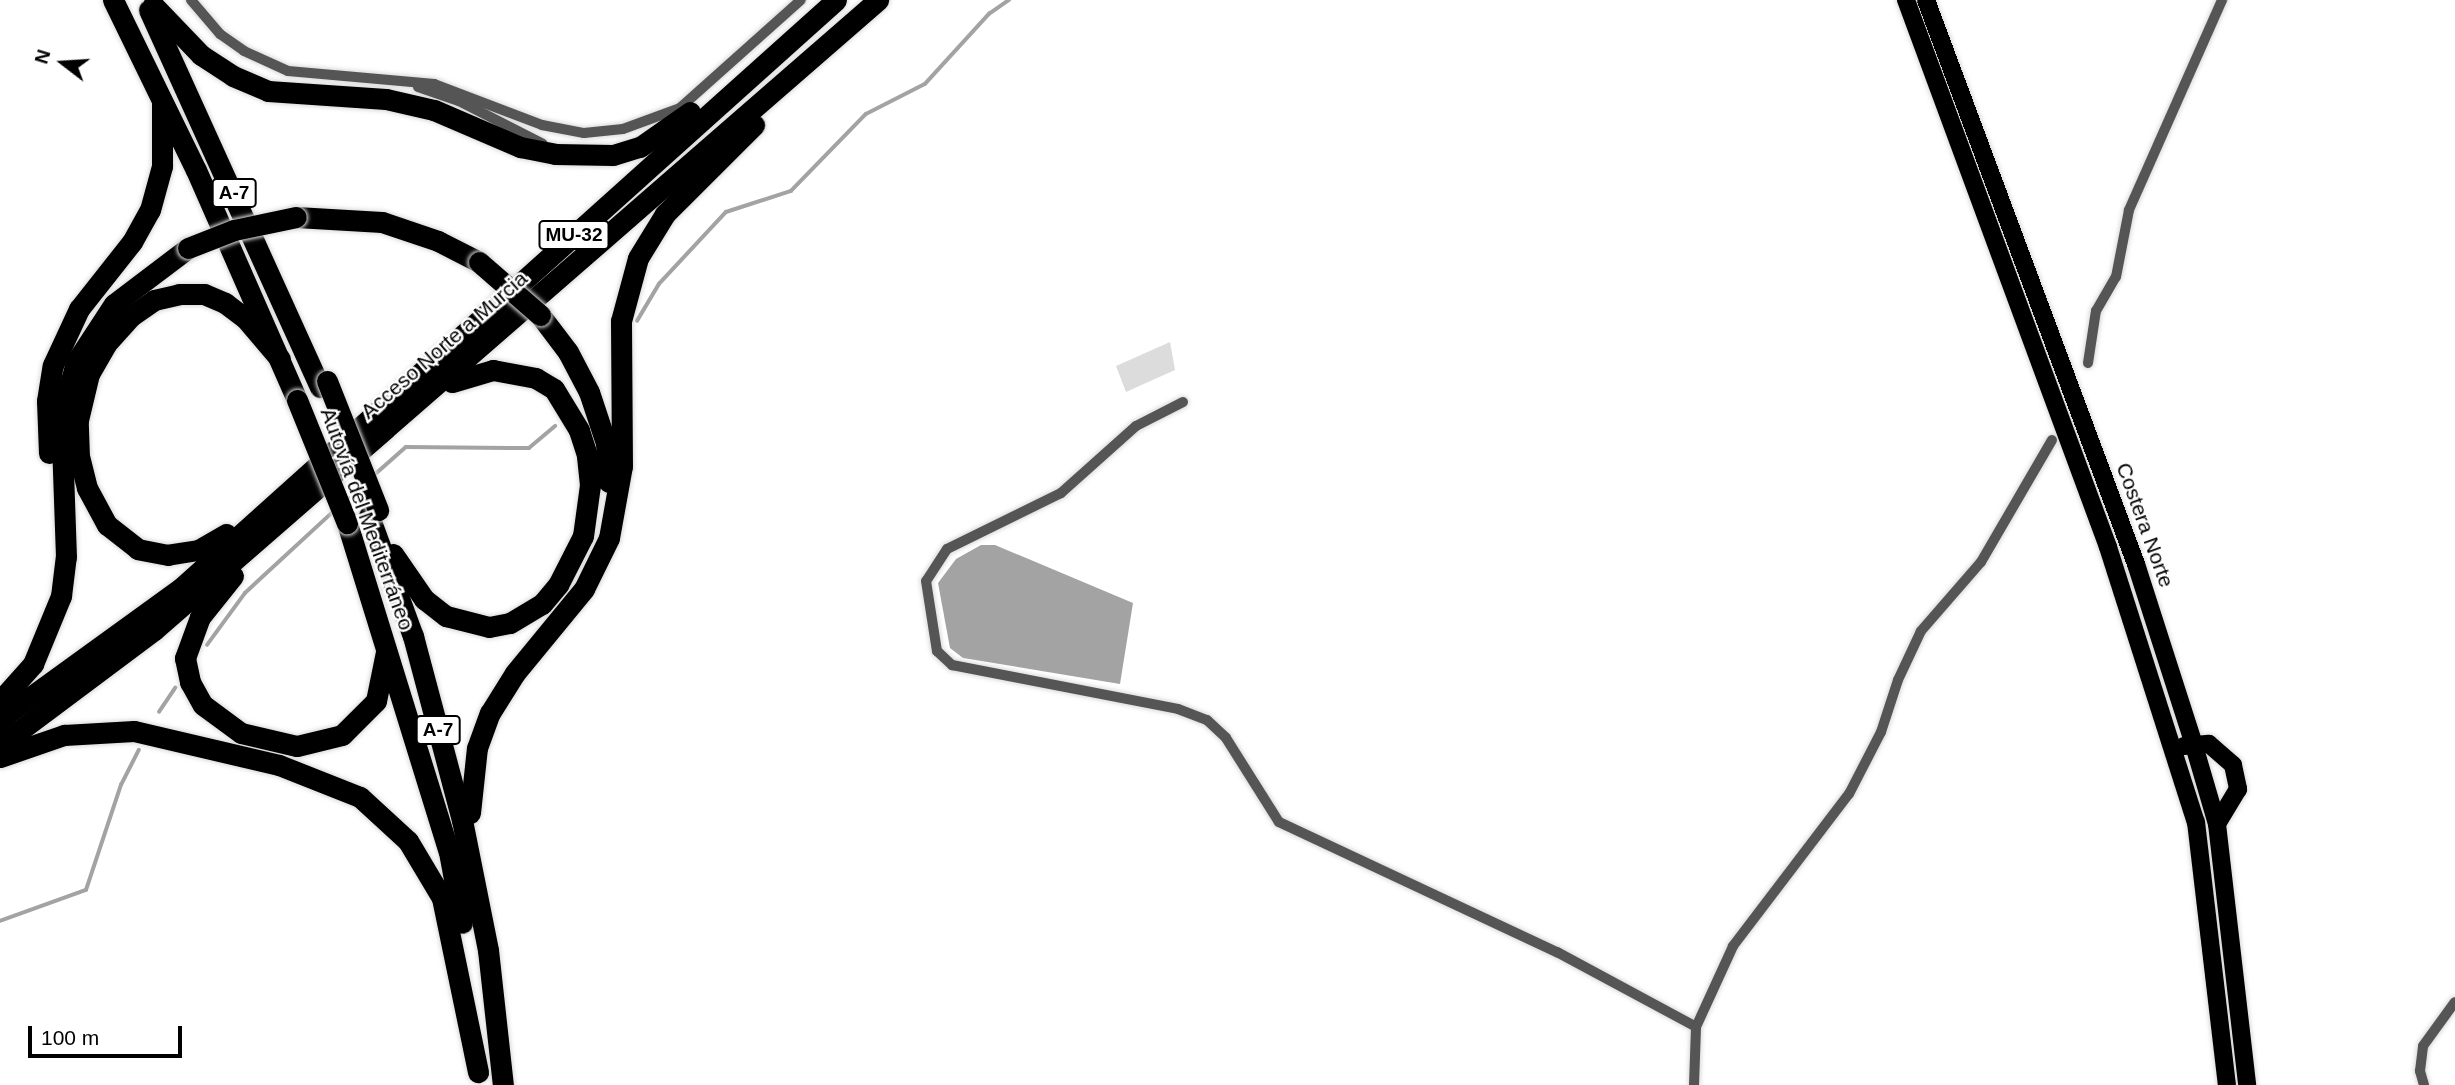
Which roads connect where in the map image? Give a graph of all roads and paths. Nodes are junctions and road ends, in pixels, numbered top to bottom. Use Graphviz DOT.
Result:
graph roads {
  1 [pos="113,0"];
  2 [pos="191,0"];
  3 [pos="801,0"];
  4 [pos="823,0"];
  5 [pos="836,0"];
  6 [pos="881,0"];
  7 [pos="1906,0"];
  8 [pos="1926,0"];
  9 [pos="2222,0"];
  10 [pos="149,2"];
  11 [pos="819,59"];
  12 [pos="389,77"];
  13 [pos="162,102"];
  14 [pos="590,157"];
  15 [pos="280,359"];
  16 [pos="2088,363"];
  17 [pos="452,382"];
  18 [pos="1183,402"];
  19 [pos="2052,440"];
  20 [pos="311,470"];
  21 [pos="373,513"];
  22 [pos="389,547"];
  23 [pos="66,557"];
  24 [pos="236,573"];
  25 [pos="584,589"];
  26 [pos="387,643"];
  27 [pos="0,701"];
  28 [pos="0,719"];
  29 [pos="23,728"];
  30 [pos="0,741"];
  31 [pos="2193,742"];
  32 [pos="2174,750"];
  33 [pos="0,757"];
  34 [pos="470,813"];
  35 [pos="2217,824"];
  36 [pos="488,950"];
  37 [pos="2455,1002"];
  38 [pos="1696,1027"];
  39 [pos="479,1078"];
  40 [pos="503,1085"];
  41 [pos="1694,1085"];
  42 [pos="2227,1085"];
  43 [pos="2247,1085"];
  44 [pos="2424,1085"];
  1 -- 13 [label="highway, Autovía del Mediterráneo / A-7"];
  2 -- 12 [label="street"];
  3 -- 12 [label="street"];
  4 -- 14 [label="highway"];
  5 -- 20 [label="highway, Acceso Norte a Murcia / MU-32"];
  6 -- 11 [label="highway"];
  6 -- 29 [label="highway, Acceso Norte a Murcia / MU-32"];
  7 -- 32 [label="main road, Costera Norte"];
  8 -- 31 [label="main road, Costera Norte"];
  9 -- 16 [label="street"];
  10 -- 14 [label="highway"];
  10 -- 21 [label="highway, Autovía del Mediterráneo / A-7"];
  11 -- 17 [label="highway"];
  11 -- 25 [label="highway"];
  12 -- 14 [label="street"];
  13 -- 15 [label="highway, Autovía del Mediterráneo / A-7"];
  13 -- 23 [label="highway"];
  15 -- 20 [label="highway"];
  15 -- 26 [label="highway, Autovía del Mediterráneo / A-7, bridge"];
  17 -- 22 [label="highway"];
  17 -- 24 [label="highway"];
  18 -- 38 [label="street"];
  19 -- 38 [label="street"];
  20 -- 28 [label="highway, Acceso Norte a Murcia / MU-32"];
  21 -- 22 [label="highway"];
  21 -- 36 [label="highway, Autovía del Mediterráneo / A-7"];
  22 -- 34 [label="highway"];
  23 -- 25 [label="highway, bridge"];
  23 -- 27 [label="highway"];
  24 -- 26 [label="highway"];
  24 -- 29 [label="highway"];
  25 -- 34 [label="highway"];
  26 -- 39 [label="highway, Autovía del Mediterráneo / A-7"];
  29 -- 30 [label="highway, Acceso Norte a Murcia / MU-32"];
  31 -- 32 [label="main road"];
  31 -- 35 [label="main road, Costera Norte"];
  31 -- 35 [label="main road"];
  32 -- 42 [label="main road, Costera Norte"];
  33 -- 39 [label="highway"];
  34 -- 36 [label="highway"];
  35 -- 43 [label="main road, Costera Norte"];
  36 -- 40 [label="highway, Autovía del Mediterráneo / A-7"];
  37 -- 44 [label="street"];
  38 -- 41 [label="street"];
}
